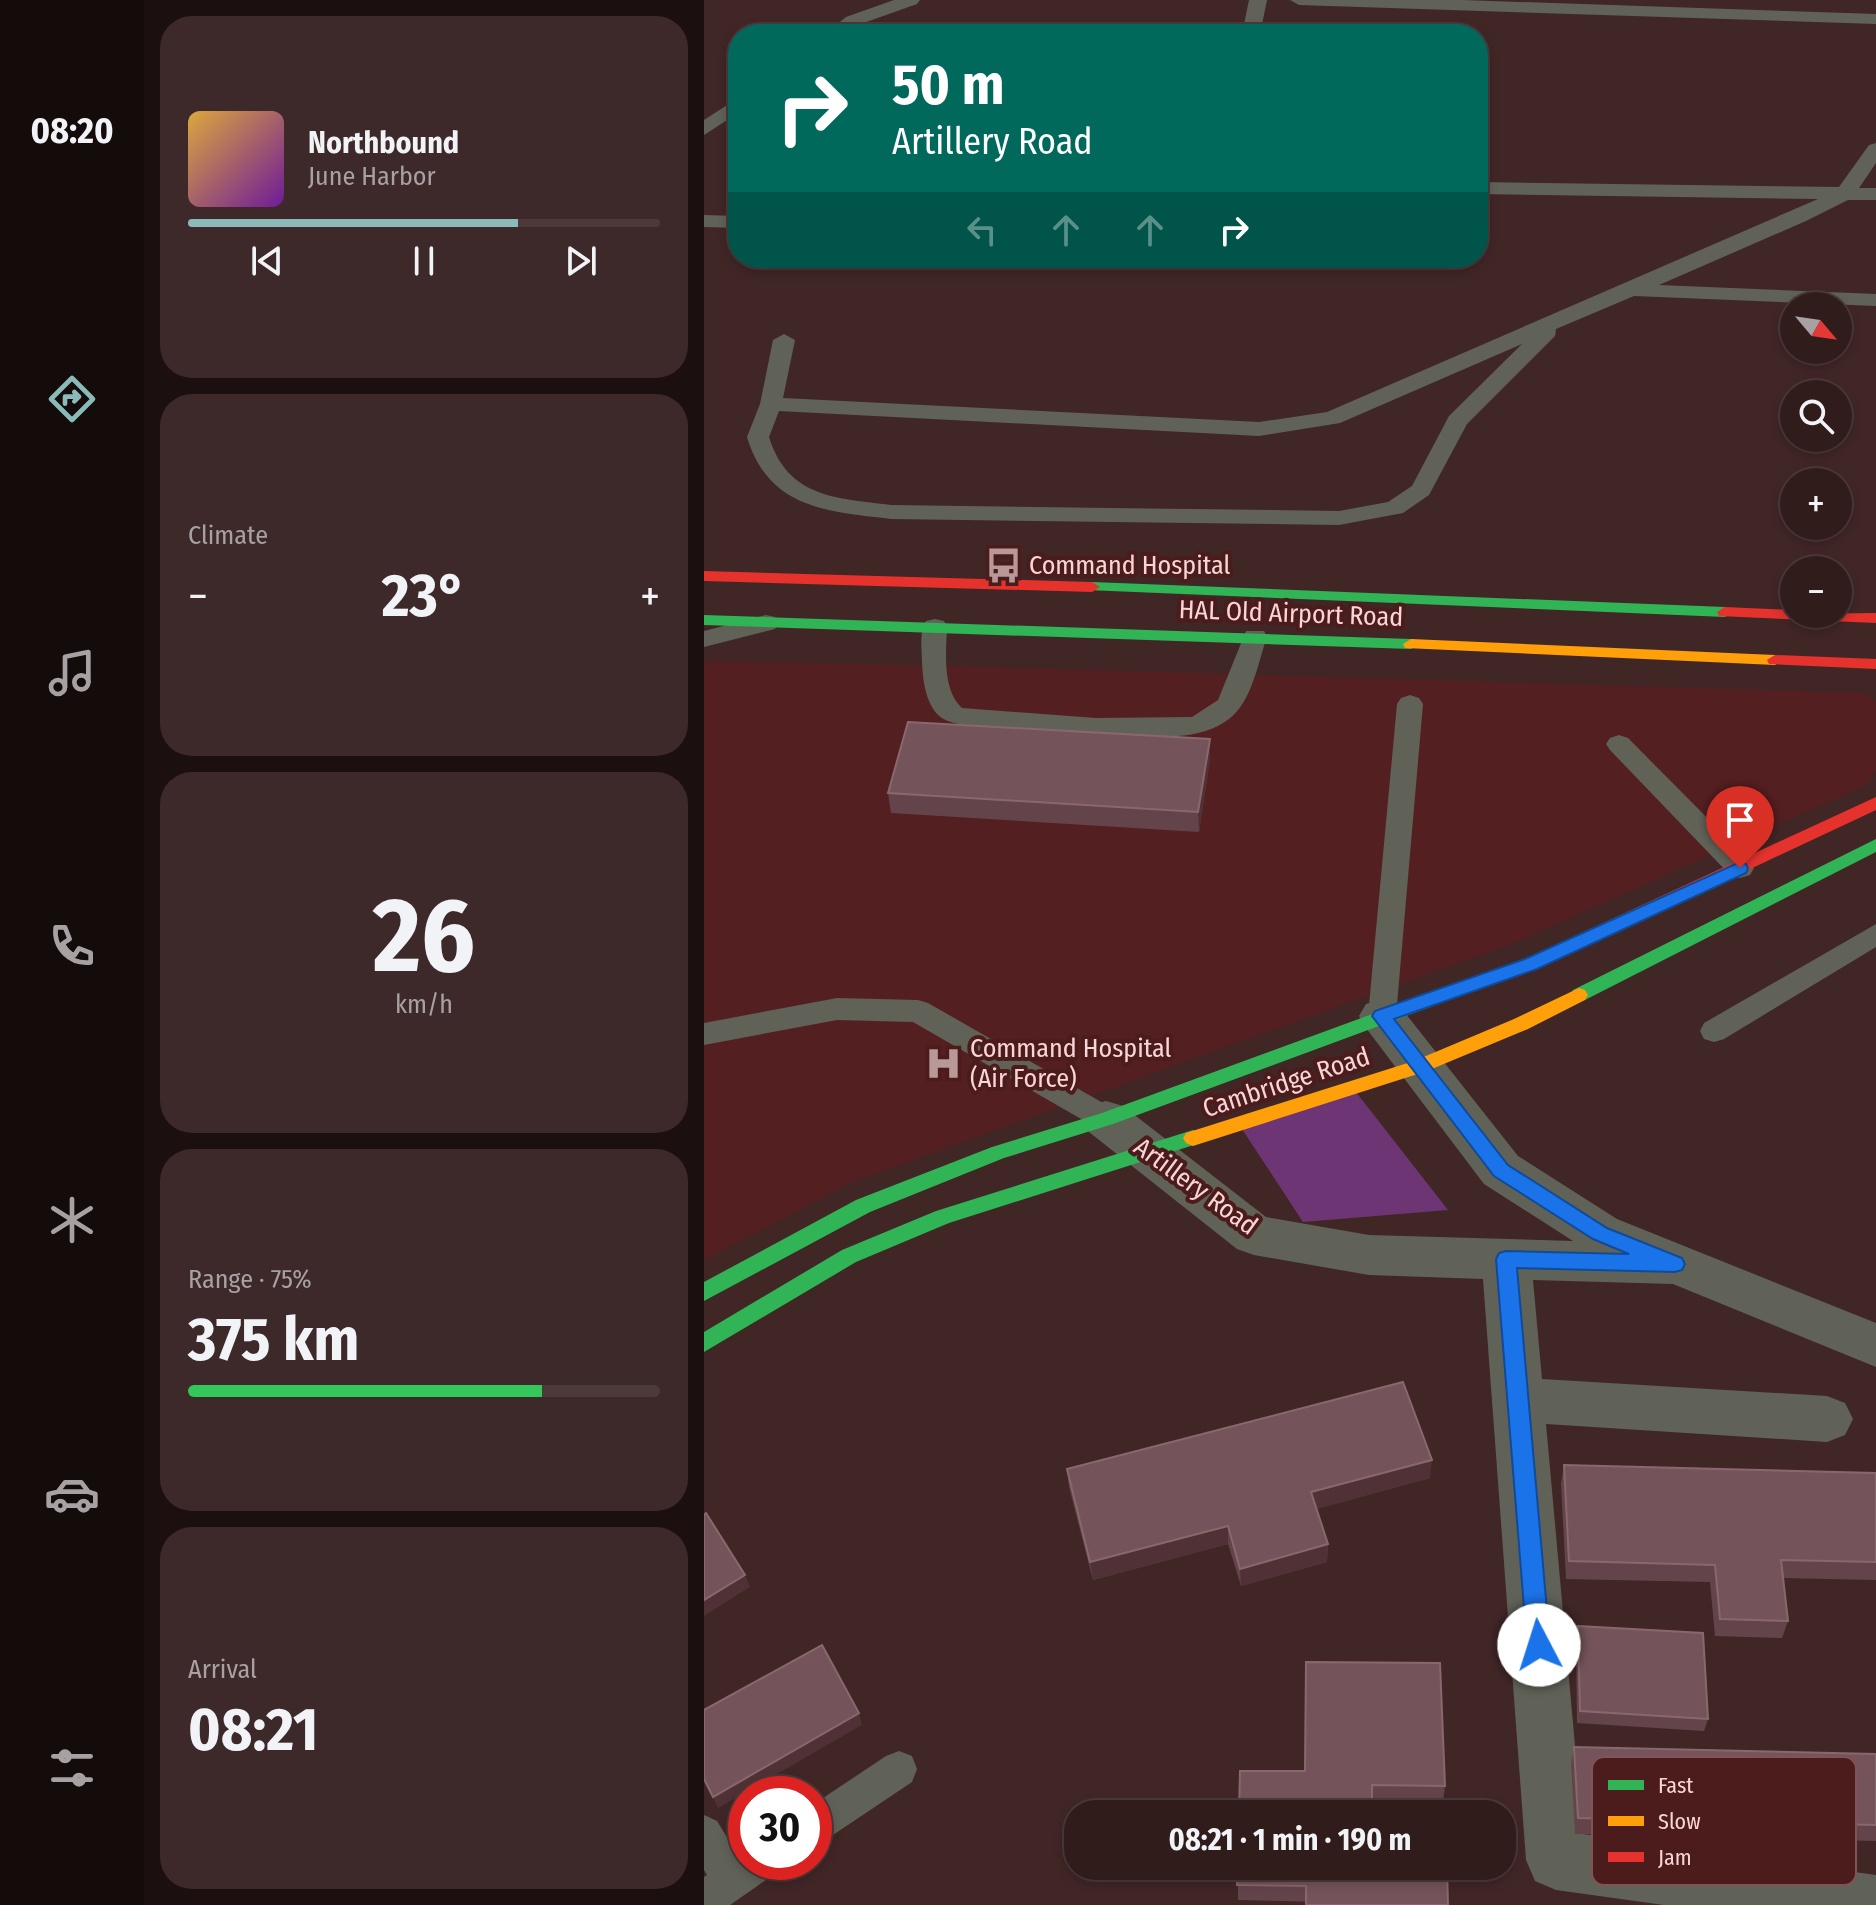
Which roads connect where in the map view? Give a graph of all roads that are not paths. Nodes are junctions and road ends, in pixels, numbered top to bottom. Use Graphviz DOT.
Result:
graph roads {
  1 [pos="911,0"];
  2 [pos="1258,0"];
  3 [pos="1299,0"];
  4 [pos="1876,19"];
  5 [pos="848,24"];
  6 [pos="1253,24"];
  7 [pos="728,111"];
  8 [pos="704,129"];
  9 [pos="1876,149"];
  10 [pos="1488,188"];
  11 [pos="1845,193"];
  12 [pos="1876,194"];
  13 [pos="704,221"];
  14 [pos="728,222"];
  15 [pos="1629,289"];
  16 [pos="1876,300"];
  17 [pos="1559,319"];
  18 [pos="784,340"];
  19 [pos="771,404"];
  20 [pos="704,576"];
  21 [pos="1876,618"];
  22 [pos="704,620"];
  23 [pos="771,622"];
  24 [pos="935,627"];
  25 [pos="1255,637"];
  26 [pos="704,639"];
  27 [pos="1876,664"];
  28 [pos="1410,704"];
  29 [pos="1619,744"];
  30 [pos="1876,803"];
  31 [pos="1876,845"];
  32 [pos="1740,868"];
  33 [pos="1876,934"];
  34 [pos="1382,1016"];
  35 [pos="1714,1031"];
  36 [pos="704,1034"];
  37 [pos="1420,1066"];
  38 [pos="1106,1119"];
  39 [pos="1150,1154"];
  40 [pos="1506,1259"];
  41 [pos="1675,1264"];
  42 [pos="704,1292"];
  43 [pos="704,1343"];
  44 [pos="1876,1345"];
  45 [pos="1518,1400"];
  46 [pos="1827,1419"];
  47 [pos="899,1769"];
  48 [pos="832,1814"];
  49 [pos="704,1834"];
  50 [pos="1592,1865"];
  51 [pos="732,1881"];
  52 [pos="1734,1885"];
  53 [pos="1876,1905"];
  1 -- 5 [label="lane"];
  2 -- 6 [label="lane"];
  3 -- 4 [label="lane"];
  7 -- 8 [label="lane"];
  9 -- 11 [label="lane"];
  10 -- 11 [label="lane"];
  11 -- 12 [label="lane"];
  11 -- 15 [label="lane"];
  13 -- 14 [label="lane"];
  15 -- 16 [label="lane"];
  15 -- 17 [label="lane"];
  17 -- 19 [label="lane"];
  17 -- 19 [label="lane"];
  18 -- 19 [label="lane"];
  20 -- 21 [label="main road, HAL Old Airport Road"];
  22 -- 23 [label="main road, HAL Old Airport Road"];
  23 -- 24 [label="main road, HAL Old Airport Road"];
  23 -- 26 [label="lane"];
  24 -- 25 [label="main road, HAL Old Airport Road"];
  24 -- 25 [label="lane"];
  25 -- 27 [label="main road, HAL Old Airport Road"];
  28 -- 34 [label="lane"];
  29 -- 32 [label="lane"];
  30 -- 32 [label="main road, Cambridge Road"];
  31 -- 37 [label="main road, Cambridge Road"];
  32 -- 34 [label="main road, Cambridge Road"];
  33 -- 35 [label="lane"];
  34 -- 37 [label="street, Artillery Road"];
  34 -- 38 [label="main road, Cambridge Road"];
  36 -- 38 [label="lane"];
  37 -- 39 [label="main road, Cambridge Road"];
  37 -- 41 [label="street, Artillery Road"];
  38 -- 39 [label="street, Artillery Road"];
  38 -- 42 [label="main road, Cambridge Road"];
  39 -- 40 [label="street, Artillery Road"];
  39 -- 43 [label="main road, Cambridge Road"];
  40 -- 41 [label="street, Artillery Road"];
  40 -- 45 [label="street"];
  41 -- 44 [label="street, Artillery Road"];
  45 -- 46 [label="street"];
  45 -- 50 [label="street"];
  47 -- 48 [label="lane"];
  49 -- 51 [label="lane"];
  52 -- 53 [label="street"];
}
